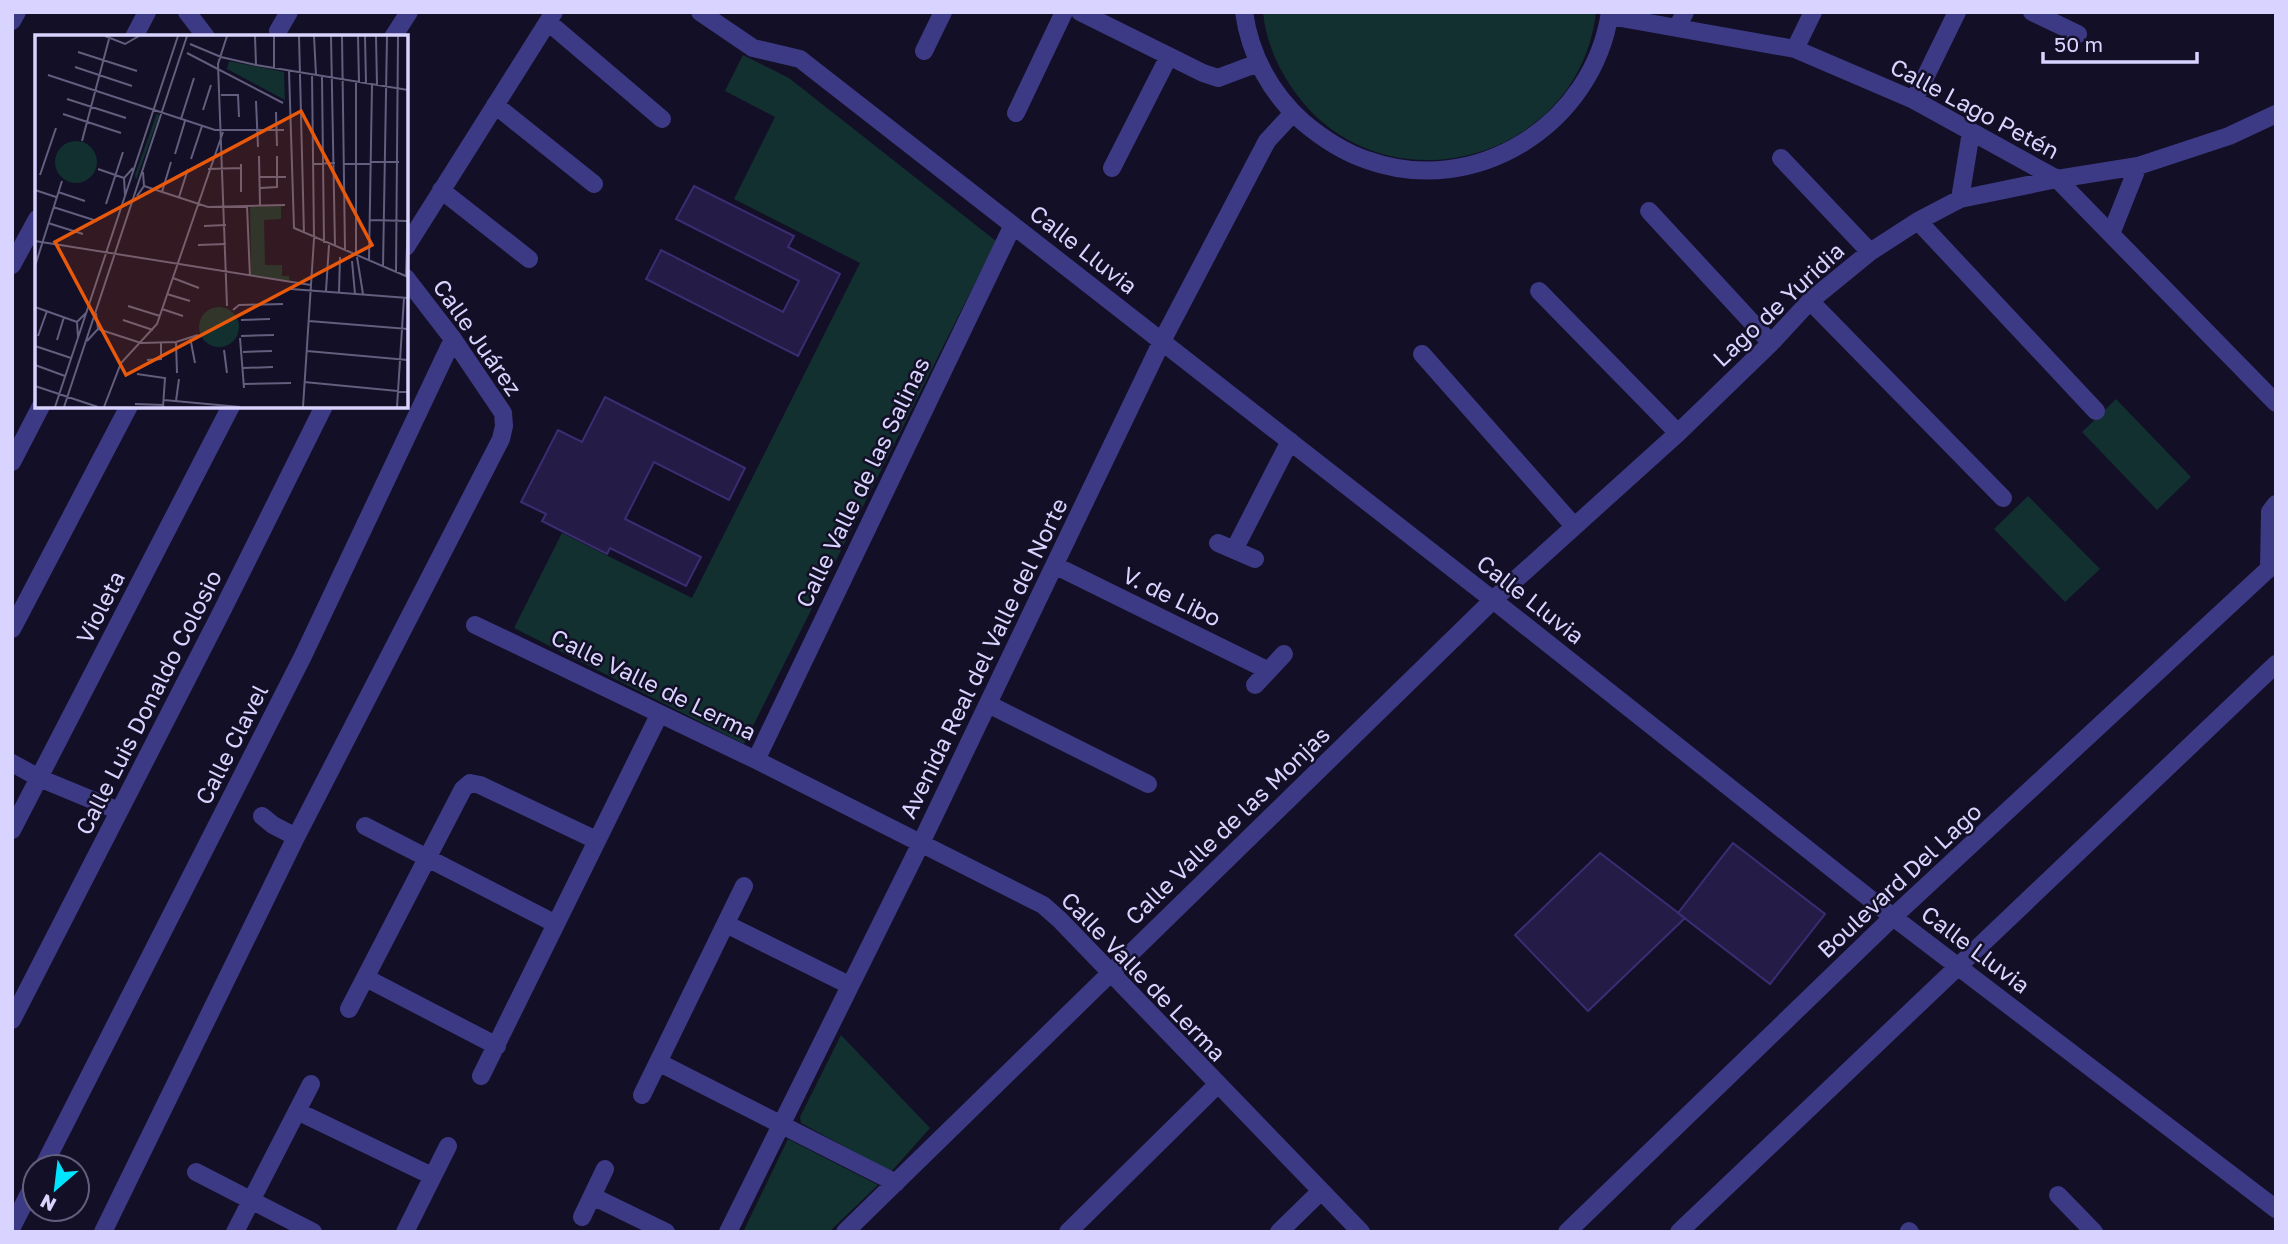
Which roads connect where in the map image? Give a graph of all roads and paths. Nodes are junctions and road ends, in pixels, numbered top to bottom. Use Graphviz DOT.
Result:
graph roads {
  1 [pos="17,12"];
  2 [pos="147,12"];
  3 [pos="187,12"];
  4 [pos="289,12"];
  5 [pos="409,12"];
  6 [pos="700,12"];
  7 [pos="943,12"];
  8 [pos="1063,12"];
  9 [pos="1080,12"];
  10 [pos="1244,12"];
  11 [pos="1813,12"];
  12 [pos="1956,12"];
  13 [pos="2032,12"];
  14 [pos="1610,14"];
  15 [pos="551,17"];
  16 [pos="1681,20"];
  17 [pos="12,21"];
  18 [pos="278,32"];
  19 [pos="2078,34"];
  20 [pos="135,35"];
  21 [pos="204,35"];
  22 [pos="394,35"];
  23 [pos="1795,48"];
  24 [pos="924,51"];
  25 [pos="1169,56"];
  26 [pos="1258,63"];
  27 [pos="1914,100"];
  28 [pos="495,105"];
  29 [pos="1016,113"];
  30 [pos="1293,113"];
  31 [pos="2276,114"];
  32 [pos="662,119"];
  33 [pos="1971,132"];
  34 [pos="1781,158"];
  35 [pos="2138,166"];
  36 [pos="1112,168"];
  37 [pos="2057,178"];
  38 [pos="594,184"];
  39 [pos="441,190"];
  40 [pos="1960,199"];
  41 [pos="1649,211"];
  42 [pos="1918,221"];
  43 [pos="35,223"];
  44 [pos="1013,225"];
  45 [pos="2111,234"];
  46 [pos="408,244"];
  47 [pos="1870,252"];
  48 [pos="529,259"];
  49 [pos="12,265"];
  50 [pos="408,281"];
  51 [pos="1539,291"];
  52 [pos="1810,301"];
  53 [pos="453,339"];
  54 [pos="1162,341"];
  55 [pos="1771,343"];
  56 [pos="1422,354"];
  57 [pos="2276,403"];
  58 [pos="40,408"];
  59 [pos="128,408"];
  60 [pos="230,408"];
  61 [pos="323,408"];
  62 [pos="2096,411"];
  63 [pos="1678,433"];
  64 [pos="1290,442"];
  65 [pos="12,462"];
  66 [pos="2003,498"];
  67 [pos="2276,504"];
  68 [pos="1574,526"];
  69 [pos="1255,558"];
  70 [pos="2272,565"];
  71 [pos="1056,566"];
  72 [pos="1493,600"];
  73 [pos="475,625"];
  74 [pos="12,629"];
  75 [pos="1284,654"];
  76 [pos="2276,664"];
  77 [pos="1267,670"];
  78 [pos="1255,685"];
  79 [pos="988,704"];
  80 [pos="659,715"];
  81 [pos="756,760"];
  82 [pos="12,763"];
  83 [pos="39,778"];
  84 [pos="1148,784"];
  85 [pos="119,811"];
  86 [pos="262,816"];
  87 [pos="365,826"];
  88 [pos="12,830"];
  89 [pos="296,837"];
  90 [pos="596,840"];
  91 [pos="921,843"];
  92 [pos="426,858"];
  93 [pos="744,886"];
  94 [pos="1893,917"];
  95 [pos="556,924"];
  96 [pos="726,924"];
  97 [pos="1959,965"];
  98 [pos="1110,973"];
  99 [pos="366,978"];
  100 [pos="849,985"];
  101 [pos="349,1009"];
  102 [pos="12,1020"];
  103 [pos="497,1046"];
  104 [pos="657,1062"];
  105 [pos="481,1076"];
  106 [pos="311,1084"];
  107 [pos="1217,1085"];
  108 [pos="642,1095"];
  109 [pos="297,1111"];
  110 [pos="780,1124"];
  111 [pos="448,1146"];
  112 [pos="50,1153"];
  113 [pos="605,1169"];
  114 [pos="196,1172"];
  115 [pos="432,1176"];
  116 [pos="896,1182"];
  117 [pos="1321,1191"];
  118 [pos="2058,1195"];
  119 [pos="592,1196"];
  120 [pos="251,1199"];
  121 [pos="21,1209"];
  122 [pos="2276,1209"];
  123 [pos="582,1217"];
  124 [pos="12,1227"];
  125 [pos="103,1232"];
  126 [pos="235,1232"];
  127 [pos="313,1232"];
  128 [pos="405,1232"];
  129 [pos="666,1232"];
  130 [pos="728,1232"];
  131 [pos="845,1232"];
  132 [pos="1068,1232"];
  133 [pos="1279,1232"];
  134 [pos="1361,1232"];
  135 [pos="1567,1232"];
  136 [pos="1679,1232"];
  137 [pos="2094,1232"];
  1 -- 17 [label="street"];
  2 -- 20 [label="street"];
  3 -- 21 [label="street"];
  4 -- 18 [label="street"];
  5 -- 22 [label="street"];
  6 -- 44 [label="street, Calle Lluvia"];
  7 -- 24 [label="street"];
  8 -- 29 [label="street"];
  9 -- 25 [label="street"];
  10 -- 26 [label="street"];
  11 -- 23 [label="street"];
  12 -- 27 [label="street"];
  13 -- 19 [label="street"];
  14 -- 16 [label="street, Calle Lago Petén"];
  14 -- 30 [label="street"];
  15 -- 28 [label="street"];
  15 -- 32 [label="street"];
  16 -- 23 [label="street, Calle Lago Petén"];
  23 -- 27 [label="street, Calle Lago Petén"];
  25 -- 26 [label="street"];
  25 -- 36 [label="street"];
  26 -- 30 [label="street"];
  27 -- 33 [label="street, Calle Lago Petén"];
  28 -- 38 [label="street"];
  28 -- 39 [label="street"];
  30 -- 54 [label="street, Avenida Real del Valle del Norte"];
  31 -- 35 [label="street, Lago de Yuridia"];
  33 -- 37 [label="street, Calle Lago Petén"];
  33 -- 40 [label="street"];
  34 -- 47 [label="street"];
  35 -- 37 [label="street, Lago de Yuridia"];
  35 -- 45 [label="street"];
  37 -- 40 [label="street, Lago de Yuridia"];
  37 -- 45 [label="street, Calle Lago Petén"];
  39 -- 46 [label="street"];
  39 -- 48 [label="street"];
  40 -- 42 [label="street, Lago de Yuridia"];
  41 -- 55 [label="street"];
  42 -- 47 [label="street, Lago de Yuridia"];
  42 -- 62 [label="street"];
  43 -- 49 [label="street"];
  44 -- 54 [label="street, Calle Lluvia"];
  44 -- 81 [label="street, Calle Valle de las Salinas"];
  45 -- 57 [label="street, Calle Lago Petén"];
  47 -- 52 [label="street, Lago de Yuridia"];
  50 -- 53 [label="street, Calle Juárez"];
  51 -- 63 [label="street"];
  52 -- 55 [label="street, Lago de Yuridia"];
  52 -- 66 [label="street"];
  53 -- 89 [label="street, Calle Juárez"];
  53 -- 112 [label="street, Calle Clavel"];
  54 -- 64 [label="street, Calle Lluvia"];
  54 -- 71 [label="street, Avenida Real del Valle del Norte"];
  55 -- 63 [label="street, Lago de Yuridia"];
  56 -- 68 [label="street"];
  58 -- 65 [label="street"];
  59 -- 74 [label="street"];
  60 -- 83 [label="street, Violeta"];
  61 -- 85 [label="street, Calle Luis Donaldo Colosio"];
  63 -- 68 [label="street, Lago de Yuridia"];
  64 -- 69 [label="street"];
  64 -- 72 [label="street, Calle Lluvia"];
  67 -- 70 [label="street, Boulevard Del Lago"];
  68 -- 72 [label="street, Lago de Yuridia"];
  70 -- 94 [label="street, Boulevard Del Lago"];
  71 -- 77 [label="street, V. de Libo"];
  71 -- 79 [label="street, Avenida Real del Valle del Norte"];
  72 -- 94 [label="street, Calle Lluvia"];
  72 -- 98 [label="street, Calle Valle de las Monjas"];
  73 -- 80 [label="street, Calle Valle de Lerma"];
  75 -- 77 [label="street"];
  76 -- 97 [label="street"];
  77 -- 78 [label="street"];
  79 -- 84 [label="street"];
  79 -- 91 [label="street, Avenida Real del Valle del Norte"];
  80 -- 81 [label="street, Calle Valle de Lerma"];
  80 -- 90 [label="street"];
  81 -- 91 [label="street, Calle Valle de Lerma"];
  82 -- 83 [label="street"];
  83 -- 85 [label="street"];
  83 -- 88 [label="street, Violeta"];
  85 -- 102 [label="street, Calle Luis Donaldo Colosio"];
  86 -- 89 [label="street"];
  87 -- 92 [label="street"];
  89 -- 125 [label="street"];
  90 -- 92 [label="street"];
  90 -- 95 [label="street"];
  91 -- 98 [label="street, Calle Valle de Lerma"];
  91 -- 100 [label="street, Avenida Real del Valle del Norte"];
  92 -- 95 [label="street"];
  92 -- 99 [label="street"];
  93 -- 96 [label="street"];
  94 -- 97 [label="street, Calle Lluvia"];
  94 -- 135 [label="street, Boulevard Del Lago"];
  95 -- 103 [label="street"];
  96 -- 100 [label="street"];
  96 -- 104 [label="street"];
  97 -- 122 [label="street, Calle Lluvia"];
  97 -- 136 [label="street"];
  98 -- 107 [label="street, Calle Valle de Lerma"];
  98 -- 116 [label="street, Calle Valle de las Monjas"];
  99 -- 101 [label="street"];
  99 -- 103 [label="street"];
  100 -- 110 [label="street, Avenida Real del Valle del Norte"];
  103 -- 105 [label="street"];
  104 -- 108 [label="street"];
  104 -- 110 [label="street"];
  106 -- 109 [label="street"];
  107 -- 117 [label="street, Calle Valle de Lerma"];
  107 -- 132 [label="street"];
  109 -- 115 [label="street"];
  109 -- 120 [label="street"];
  110 -- 116 [label="street"];
  110 -- 130 [label="street, Avenida Real del Valle del Norte"];
  111 -- 115 [label="street"];
  113 -- 119 [label="street"];
  114 -- 120 [label="street"];
  115 -- 128 [label="street"];
  116 -- 131 [label="street, Calle Valle de las Monjas"];
  117 -- 133 [label="street"];
  117 -- 134 [label="street, Calle Valle de Lerma"];
  118 -- 137 [label="street"];
  119 -- 123 [label="street"];
  119 -- 129 [label="street"];
  120 -- 126 [label="street"];
  120 -- 127 [label="street"];
  121 -- 124 [label="street"];
}
